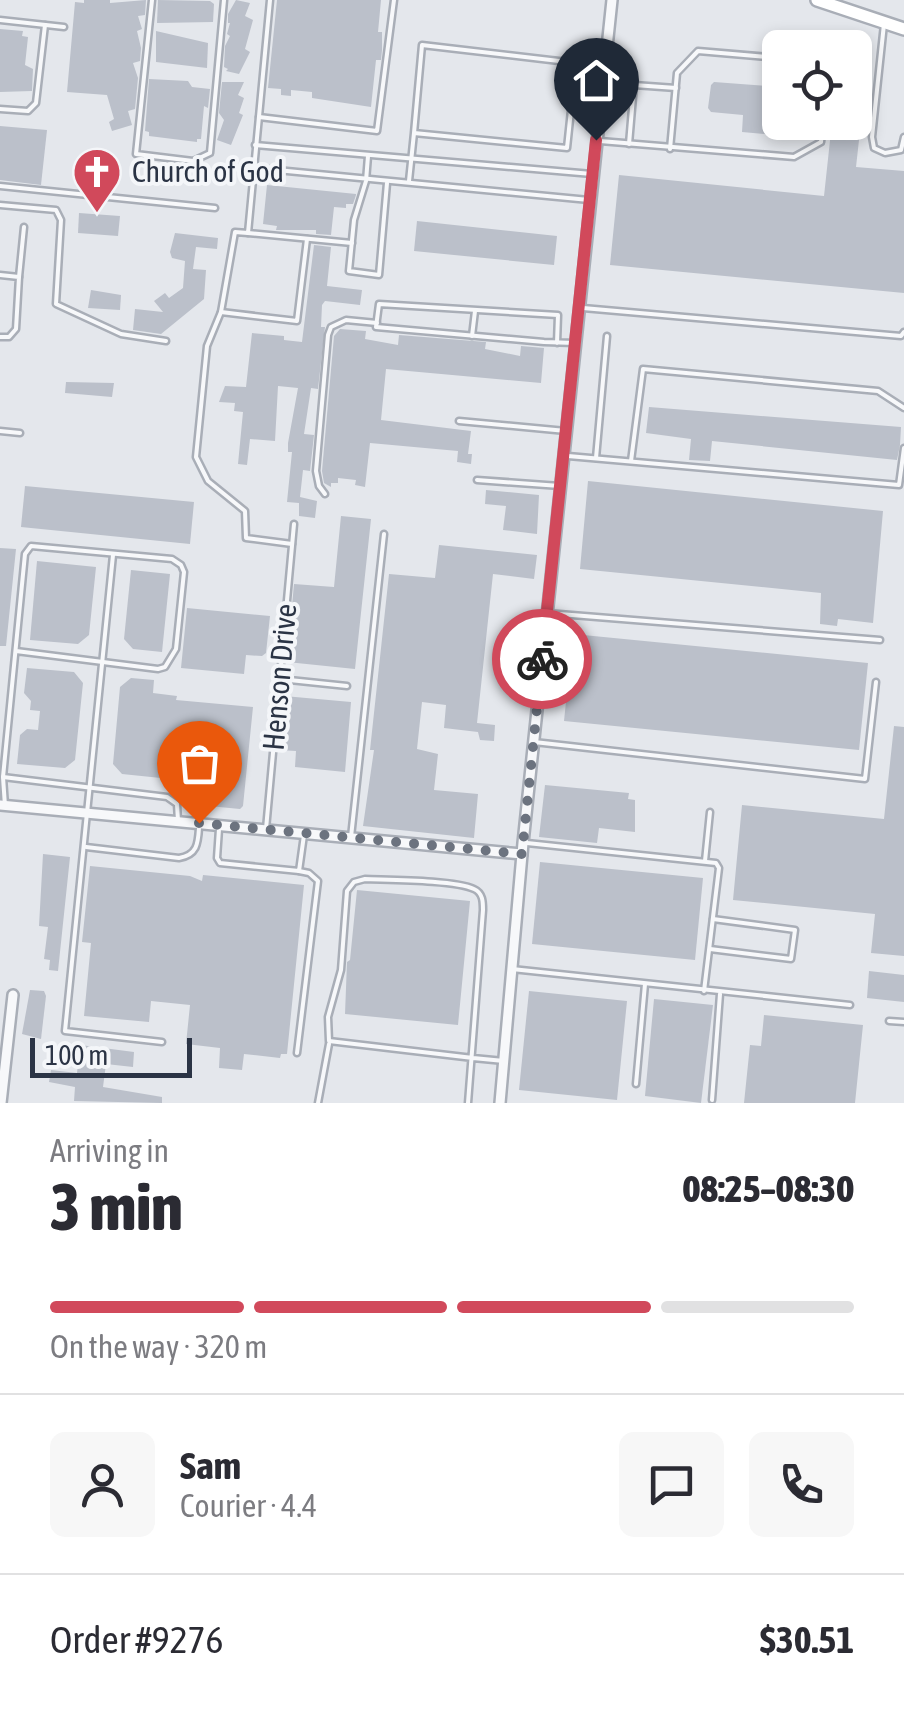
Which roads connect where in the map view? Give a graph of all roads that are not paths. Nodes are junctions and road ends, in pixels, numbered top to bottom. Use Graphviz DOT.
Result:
graph roads {
  1 [pos="152,0"];
  2 [pos="224,0"];
  3 [pos="270,0"];
  4 [pos="394,0"];
  5 [pos="612,0"];
  6 [pos="817,0"];
  7 [pos="846,6"];
  8 [pos="0,20"];
  9 [pos="884,24"];
  10 [pos="45,25"];
  11 [pos="64,27"];
  12 [pos="904,29"];
  13 [pos="762,56"];
  14 [pos="676,88"];
  15 [pos="0,109"];
  16 [pos="258,116"];
  17 [pos="414,133"];
  18 [pos="904,137"];
  19 [pos="596,140"];
  20 [pos="820,140"];
  21 [pos="254,145"];
  22 [pos="628,145"];
  23 [pos="670,149"];
  24 [pos="368,156"];
  25 [pos="411,160"];
  26 [pos="255,168"];
  27 [pos="592,174"];
  28 [pos="366,181"];
  29 [pos="409,181"];
  30 [pos="387,183"];
  31 [pos="0,186"];
  32 [pos="589,200"];
  33 [pos="0,205"];
  34 [pos="216,208"];
  35 [pos="24,227"];
  36 [pos="248,233"];
  37 [pos="307,239"];
  38 [pos="352,244"];
  39 [pos="0,274"];
  40 [pos="19,277"];
  41 [pos="578,308"];
  42 [pos="475,309"];
  43 [pos="221,312"];
  44 [pos="376,323"];
  45 [pos="904,332"];
  46 [pos="0,336"];
  47 [pos="472,336"];
  48 [pos="607,336"];
  49 [pos="166,341"];
  50 [pos="556,343"];
  51 [pos="574,343"];
  52 [pos="904,408"];
  53 [pos="459,421"];
  54 [pos="0,430"];
  55 [pos="566,431"];
  56 [pos="20,433"];
  57 [pos="904,448"];
  58 [pos="563,455"];
  59 [pos="596,458"];
  60 [pos="631,461"];
  61 [pos="477,480"];
  62 [pos="560,486"];
  63 [pos="325,494"];
  64 [pos="294,524"];
  65 [pos="384,534"];
  66 [pos="292,544"];
  67 [pos="113,555"];
  68 [pos="547,613"];
  69 [pos="880,640"];
  70 [pos="16,651"];
  71 [pos="103,662"];
  72 [pos="280,679"];
  73 [pos="876,682"];
  74 [pos="347,686"];
  75 [pos="534,742"];
  76 [pos="3,778"];
  77 [pos="89,788"];
  78 [pos="2,805"];
  79 [pos="710,812"];
  80 [pos="89,813"];
  81 [pos="178,821"];
  82 [pos="199,823"];
  83 [pos="220,825"];
  84 [pos="266,829"];
  85 [pos="304,833"];
  86 [pos="351,837"];
  87 [pos="86,846"];
  88 [pos="523,848"];
  89 [pos="705,861"];
  90 [pos="299,871"];
  91 [pos="714,918"];
  92 [pos="710,949"];
  93 [pos="512,969"];
  94 [pos="645,984"];
  95 [pos="704,992"];
  96 [pos="720,994"];
  97 [pos="12,995"];
  98 [pos="850,1005"];
  99 [pos="889,1021"];
  100 [pos="904,1022"];
  101 [pos="162,1042"];
  102 [pos="329,1042"];
  103 [pos="297,1053"];
  104 [pos="473,1058"];
  105 [pos="504,1061"];
  106 [pos="636,1084"];
  107 [pos="712,1100"];
  108 [pos="1,1103"];
  109 [pos="318,1103"];
  110 [pos="468,1103"];
  111 [pos="500,1103"];
  1 -- 2 [label="lane"];
  3 -- 16 [label="lane"];
  4 -- 16 [label="lane"];
  5 -- 19 [label="street"];
  6 -- 7 [label="main road"];
  7 -- 9 [label="main road"];
  8 -- 10 [label="lane"];
  9 -- 12 [label="main road"];
  9 -- 18 [label="lane"];
  10 -- 11 [label="lane"];
  10 -- 15 [label="lane"];
  13 -- 14 [label="lane"];
  14 -- 22 [label="lane"];
  14 -- 23 [label="lane"];
  16 -- 21 [label="lane"];
  17 -- 17 [label="lane"];
  17 -- 25 [label="lane"];
  19 -- 22 [label="lane"];
  19 -- 27 [label="street"];
  20 -- 23 [label="lane"];
  21 -- 24 [label="lane"];
  21 -- 26 [label="lane"];
  22 -- 23 [label="lane"];
  24 -- 25 [label="lane"];
  24 -- 28 [label="lane"];
  25 -- 27 [label="lane"];
  25 -- 29 [label="lane"];
  26 -- 28 [label="lane"];
  26 -- 36 [label="lane"];
  27 -- 32 [label="street"];
  28 -- 30 [label="lane"];
  28 -- 38 [label="lane"];
  29 -- 30 [label="lane"];
  29 -- 32 [label="lane"];
  30 -- 38 [label="lane"];
  31 -- 34 [label="lane"];
  32 -- 41 [label="street"];
  33 -- 49 [label="lane"];
  35 -- 40 [label="lane"];
  36 -- 37 [label="lane"];
  36 -- 43 [label="lane"];
  37 -- 38 [label="lane"];
  37 -- 43 [label="lane"];
  39 -- 40 [label="lane"];
  40 -- 46 [label="lane"];
  41 -- 45 [label="lane"];
  41 -- 51 [label="street"];
  42 -- 44 [label="lane"];
  42 -- 47 [label="lane"];
  42 -- 50 [label="lane"];
  43 -- 66 [label="lane"];
  44 -- 47 [label="lane"];
  44 -- 63 [label="lane"];
  47 -- 50 [label="lane"];
  48 -- 59 [label="lane"];
  50 -- 51 [label="lane"];
  51 -- 55 [label="street"];
  52 -- 60 [label="lane"];
  53 -- 55 [label="lane"];
  54 -- 56 [label="lane"];
  55 -- 58 [label="street"];
  57 -- 60 [label="lane"];
  58 -- 59 [label="lane"];
  58 -- 62 [label="street"];
  59 -- 60 [label="lane"];
  61 -- 62 [label="lane"];
  62 -- 68 [label="street"];
  64 -- 66 [label="lane, Henson Drive"];
  65 -- 86 [label="lane"];
  66 -- 72 [label="lane, Henson Drive"];
  67 -- 70 [label="lane"];
  67 -- 71 [label="lane"];
  67 -- 71 [label="lane"];
  68 -- 69 [label="lane"];
  68 -- 75 [label="street"];
  70 -- 71 [label="lane"];
  70 -- 76 [label="lane"];
  71 -- 77 [label="lane"];
  72 -- 74 [label="lane"];
  72 -- 84 [label="lane, Henson Drive"];
  73 -- 75 [label="lane"];
  75 -- 88 [label="street"];
  76 -- 77 [label="lane"];
  76 -- 78 [label="lane"];
  77 -- 80 [label="lane"];
  77 -- 81 [label="lane"];
  78 -- 80 [label="street"];
  79 -- 89 [label="lane"];
  80 -- 81 [label="street"];
  80 -- 87 [label="lane"];
  81 -- 82 [label="street"];
  82 -- 83 [label="street"];
  82 -- 87 [label="lane"];
  83 -- 84 [label="street"];
  83 -- 90 [label="lane"];
  84 -- 85 [label="street"];
  85 -- 86 [label="street"];
  85 -- 90 [label="lane"];
  86 -- 88 [label="street"];
  87 -- 101 [label="lane"];
  88 -- 89 [label="lane"];
  88 -- 93 [label="street"];
  89 -- 91 [label="lane"];
  90 -- 103 [label="lane"];
  91 -- 92 [label="lane"];
  91 -- 92 [label="lane"];
  92 -- 95 [label="lane"];
  93 -- 94 [label="lane"];
  93 -- 105 [label="street"];
  94 -- 95 [label="lane"];
  94 -- 106 [label="lane"];
  95 -- 96 [label="lane"];
  96 -- 98 [label="lane"];
  96 -- 107 [label="lane"];
  97 -- 108 [label="street"];
  99 -- 100 [label="lane"];
  102 -- 104 [label="lane"];
  102 -- 104 [label="lane"];
  102 -- 109 [label="lane"];
  104 -- 105 [label="lane"];
  104 -- 110 [label="lane"];
  105 -- 111 [label="street"];
}
